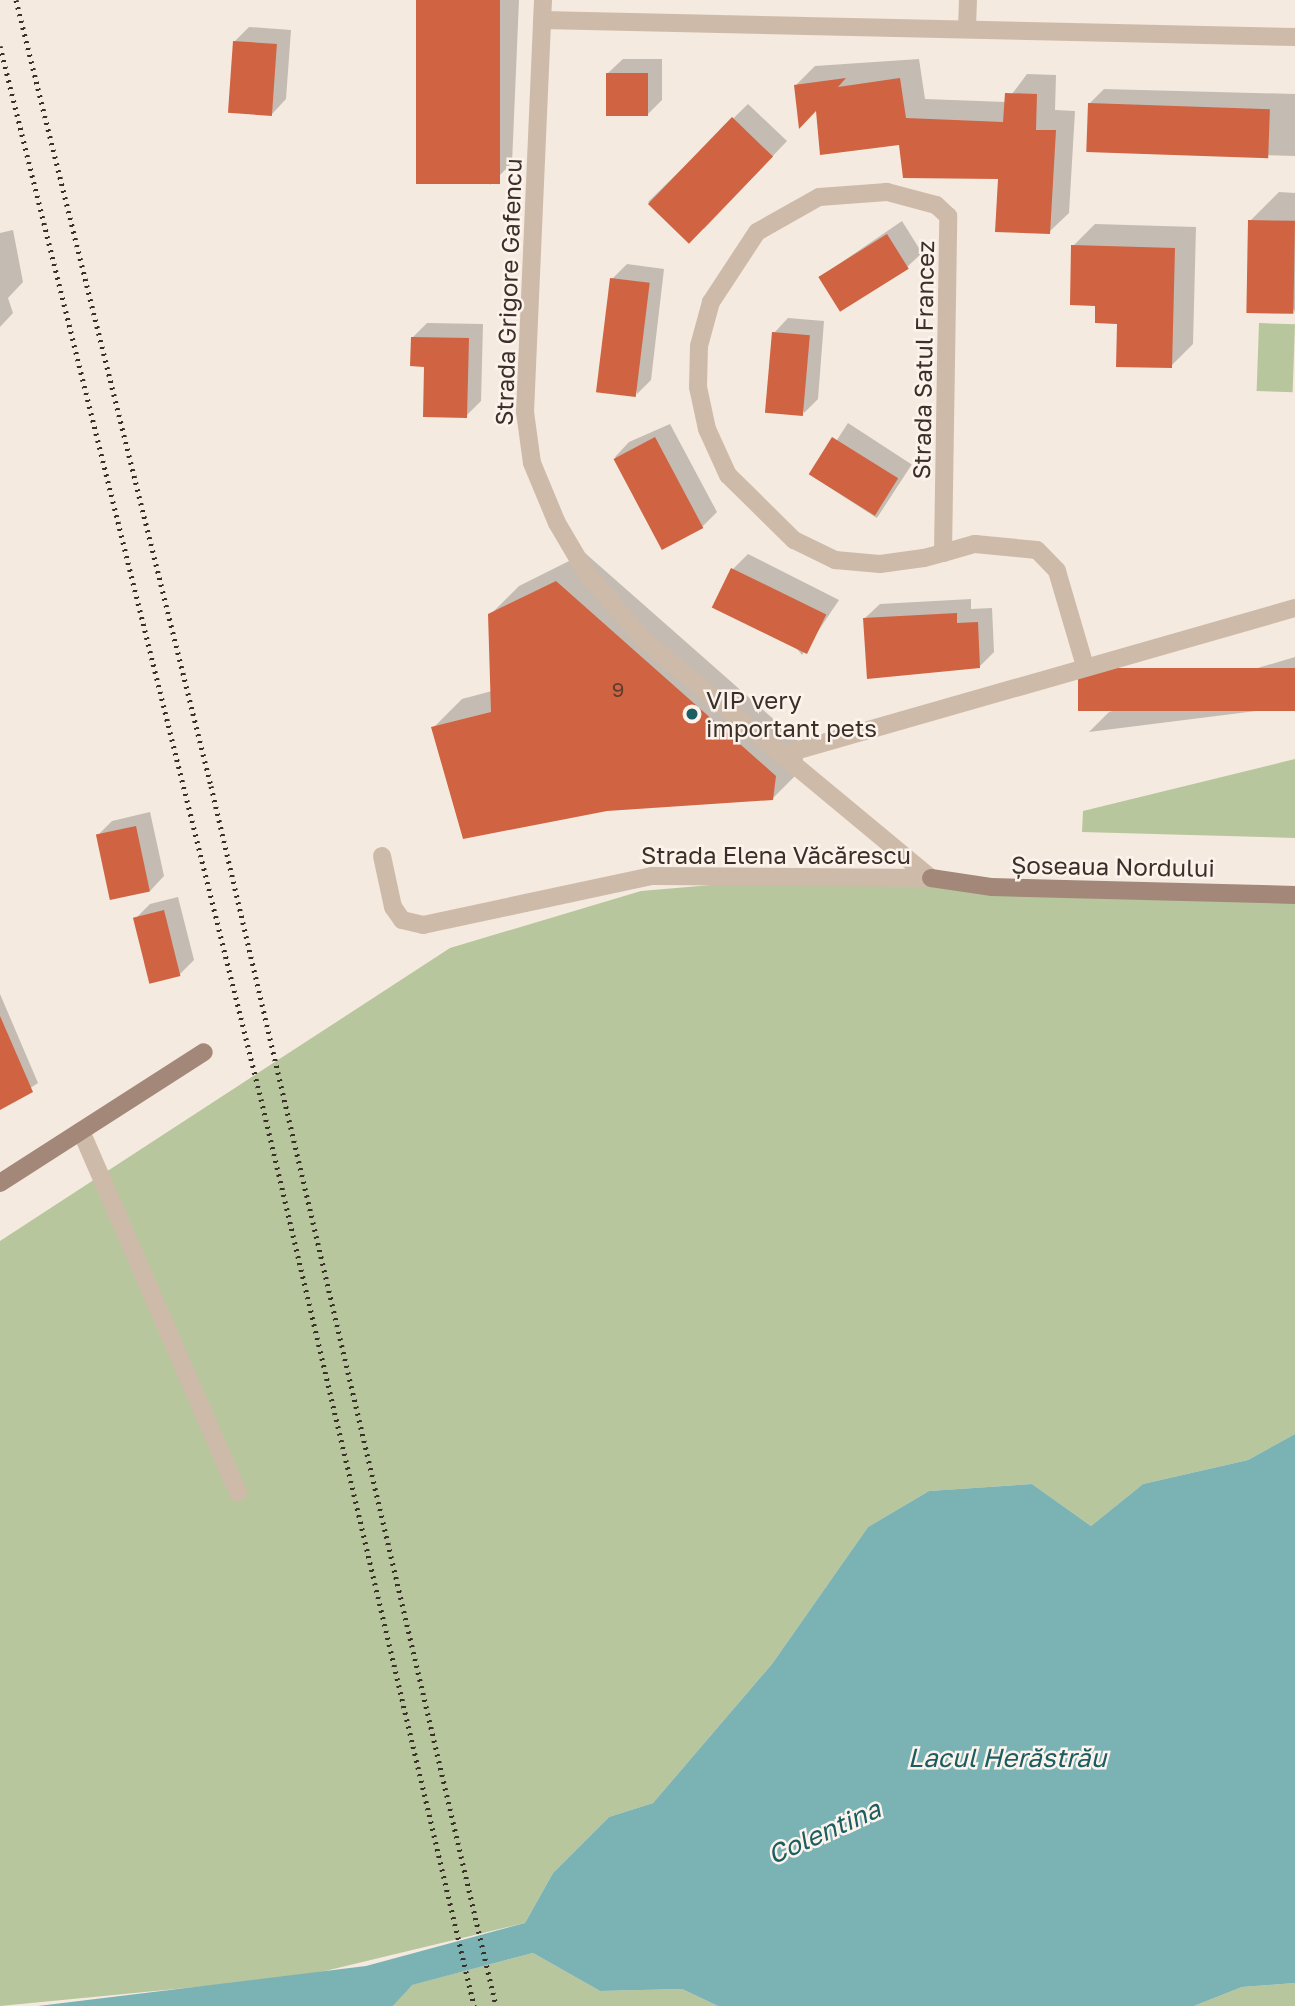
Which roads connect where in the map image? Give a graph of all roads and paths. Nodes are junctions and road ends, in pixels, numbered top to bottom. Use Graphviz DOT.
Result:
graph roads {
  1 [pos="543,0"];
  2 [pos="968,0"];
  3 [pos="542,20"];
  4 [pos="967,29"];
  5 [pos="1295,37"];
  6 [pos="943,553"];
  7 [pos="1295,608"];
  8 [pos="1085,666"];
  9 [pos="781,755"];
  10 [pos="382,856"];
  11 [pos="931,878"];
  12 [pos="1295,895"];
  13 [pos="204,1052"];
  14 [pos="81,1130"];
  15 [pos="0,1182"];
  16 [pos="238,1492"];
  1 -- 3 [label="street, Strada Grigore Gafencu"];
  2 -- 4 [label="street"];
  3 -- 4 [label="street"];
  3 -- 9 [label="street, Strada Grigore Gafencu"];
  4 -- 5 [label="street"];
  6 -- 6 [label="street, Strada Satul Francez"];
  6 -- 8 [label="street, Strada Satul Francez"];
  7 -- 8 [label="street"];
  8 -- 9 [label="street"];
  9 -- 11 [label="street, Strada Grigore Gafencu"];
  10 -- 11 [label="street, Strada Elena Văcărescu"];
  11 -- 12 [label="main road, Șoseaua Nordului"];
  13 -- 14 [label="main road"];
  14 -- 15 [label="main road"];
  14 -- 16 [label="street"];
}
